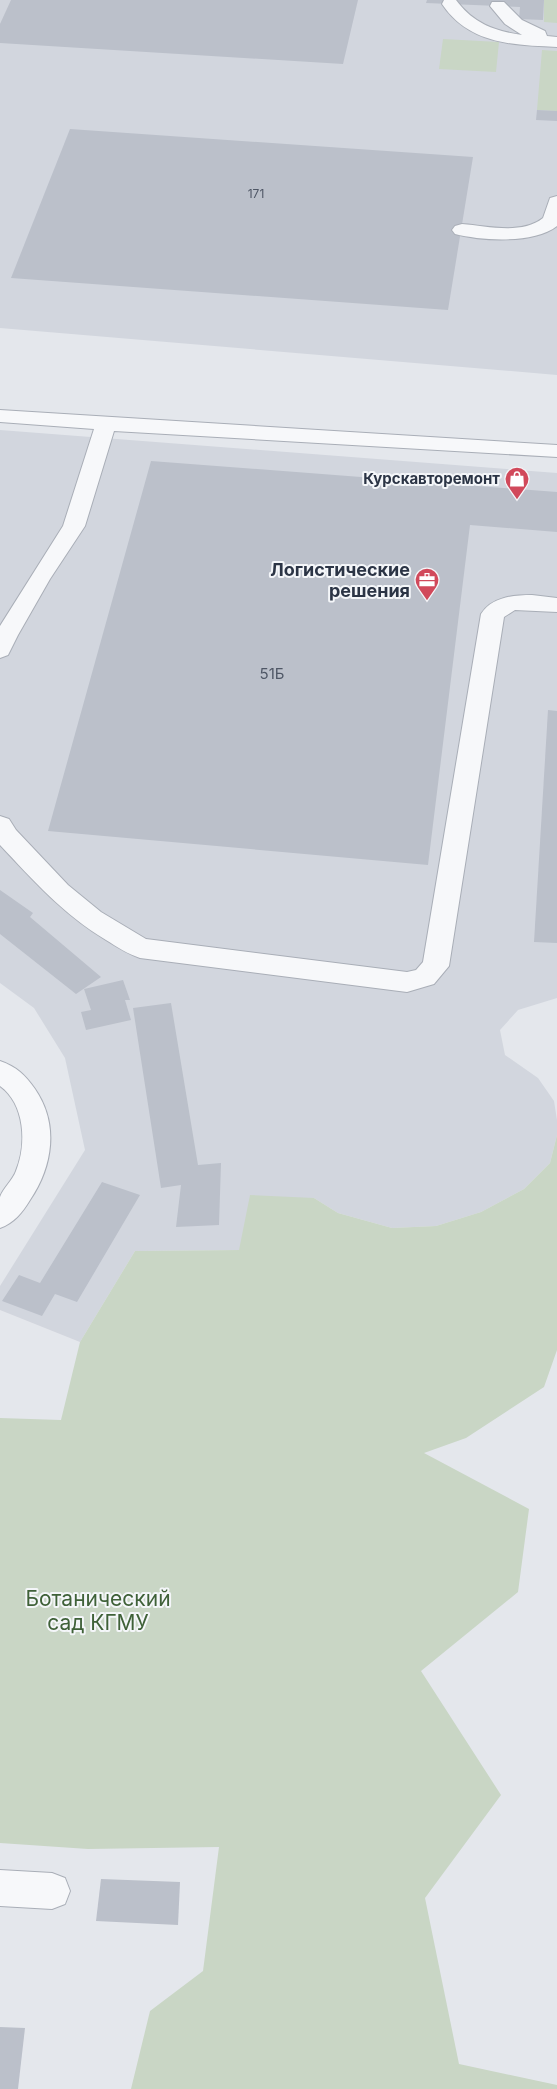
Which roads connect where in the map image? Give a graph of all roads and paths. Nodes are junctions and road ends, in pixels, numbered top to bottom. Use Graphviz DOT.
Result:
graph roads {
  1 [pos="450,4"];
  2 [pos="498,6"];
  3 [pos="557,41"];
  4 [pos="557,202"];
  5 [pos="462,230"];
  6 [pos="0,416"];
  7 [pos="106,424"];
  8 [pos="557,451"];
  9 [pos="557,605"];
  10 [pos="0,650"];
  11 [pos="0,825"];
  12 [pos="0,1072"];
  13 [pos="0,1216"];
  14 [pos="0,1888"];
  15 [pos="52,1891"];
  1 -- 3 [label="street"];
  2 -- 3 [label="street"];
  4 -- 5 [label="street"];
  6 -- 7 [label="street"];
  7 -- 8 [label="street"];
  7 -- 10 [label="street"];
  9 -- 11 [label="street"];
  12 -- 13 [label="street"];
  14 -- 15 [label="street"];
}
